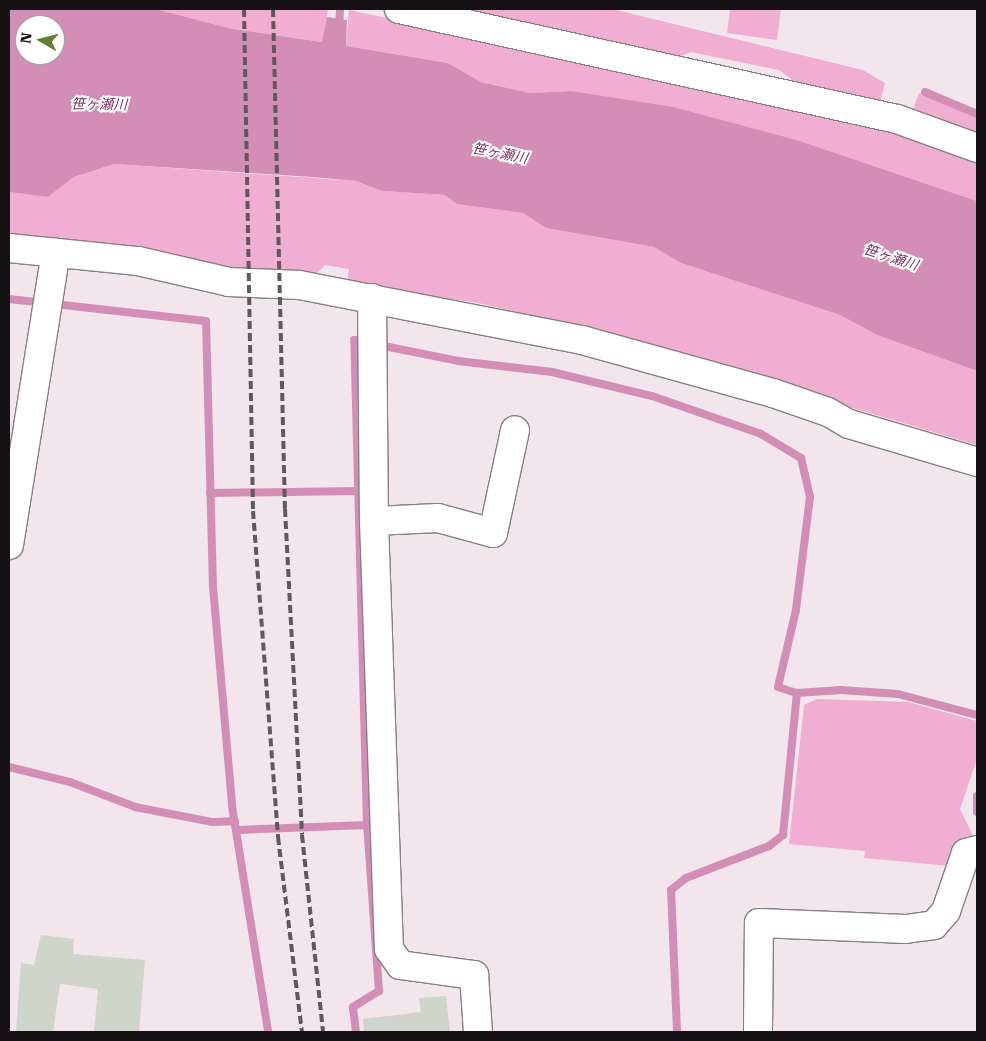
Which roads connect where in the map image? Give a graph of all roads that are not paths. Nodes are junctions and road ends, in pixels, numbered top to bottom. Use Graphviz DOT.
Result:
graph roads {
  1 [pos="399,9"];
  2 [pos="977,148"];
  3 [pos="9,248"];
  4 [pos="56,253"];
  5 [pos="372,298"];
  6 [pos="515,430"];
  7 [pos="977,462"];
  8 [pos="374,522"];
  9 [pos="9,545"];
  10 [pos="977,850"];
  11 [pos="478,1032"];
  12 [pos="758,1032"];
  1 -- 2 [label="street"];
  3 -- 4 [label="street"];
  4 -- 5 [label="street"];
  4 -- 9 [label="street"];
  5 -- 7 [label="street"];
  5 -- 8 [label="street"];
  6 -- 8 [label="street"];
  8 -- 11 [label="street"];
  10 -- 12 [label="street"];
}
